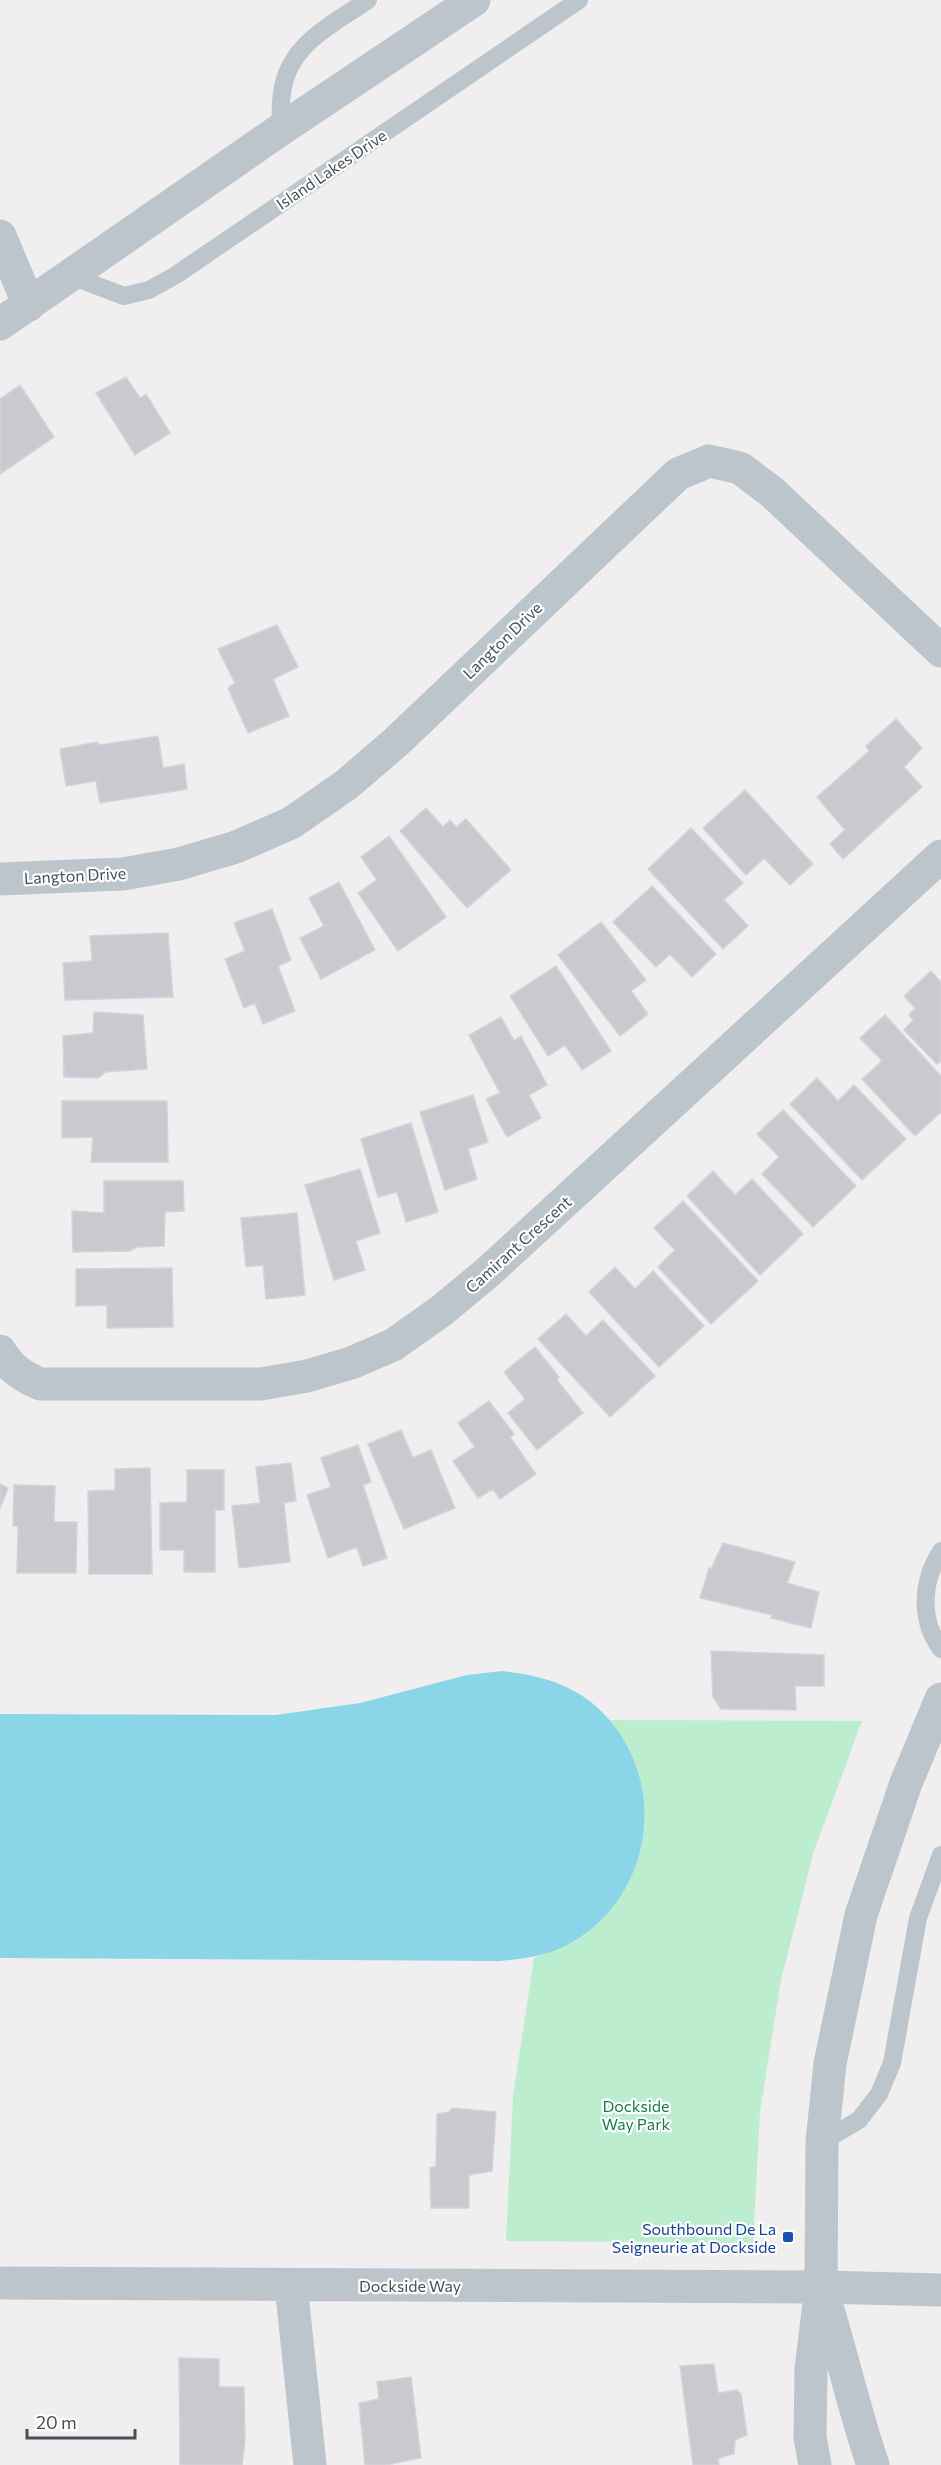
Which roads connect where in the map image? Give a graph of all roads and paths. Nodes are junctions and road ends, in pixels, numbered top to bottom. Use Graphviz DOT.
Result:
graph roads {
  1 [pos="368,0"];
  2 [pos="474,0"];
  3 [pos="579,0"];
  4 [pos="280,130"];
  5 [pos="0,236"];
  6 [pos="71,276"];
  7 [pos="29,305"];
  8 [pos="0,324"];
  9 [pos="941,651"];
  10 [pos="941,856"];
  11 [pos="0,879"];
  12 [pos="0,1351"];
  13 [pos="941,1551"];
  14 [pos="941,1649"];
  15 [pos="941,1700"];
  16 [pos="941,1855"];
  17 [pos="822,2142"];
  18 [pos="0,2283"];
  19 [pos="291,2285"];
  20 [pos="821,2287"];
  21 [pos="941,2290"];
  22 [pos="310,2465"];
  23 [pos="815,2465"];
  24 [pos="873,2465"];
  1 -- 4 [label="lane"];
  2 -- 4 [label="street"];
  3 -- 6 [label="lane, Island Lakes Drive"];
  4 -- 6 [label="street"];
  5 -- 7 [label="street"];
  6 -- 7 [label="street"];
  7 -- 8 [label="street"];
  9 -- 11 [label="street, Langton Drive"];
  10 -- 12 [label="street, Camirant Crescent"];
  13 -- 14 [label="lane"];
  15 -- 17 [label="street"];
  16 -- 17 [label="lane"];
  17 -- 20 [label="street"];
  18 -- 19 [label="street, Dockside Way"];
  19 -- 20 [label="street, Dockside Way"];
  19 -- 22 [label="street"];
  20 -- 21 [label="street, Dockside Way"];
  20 -- 23 [label="street"];
  20 -- 24 [label="street"];
}
